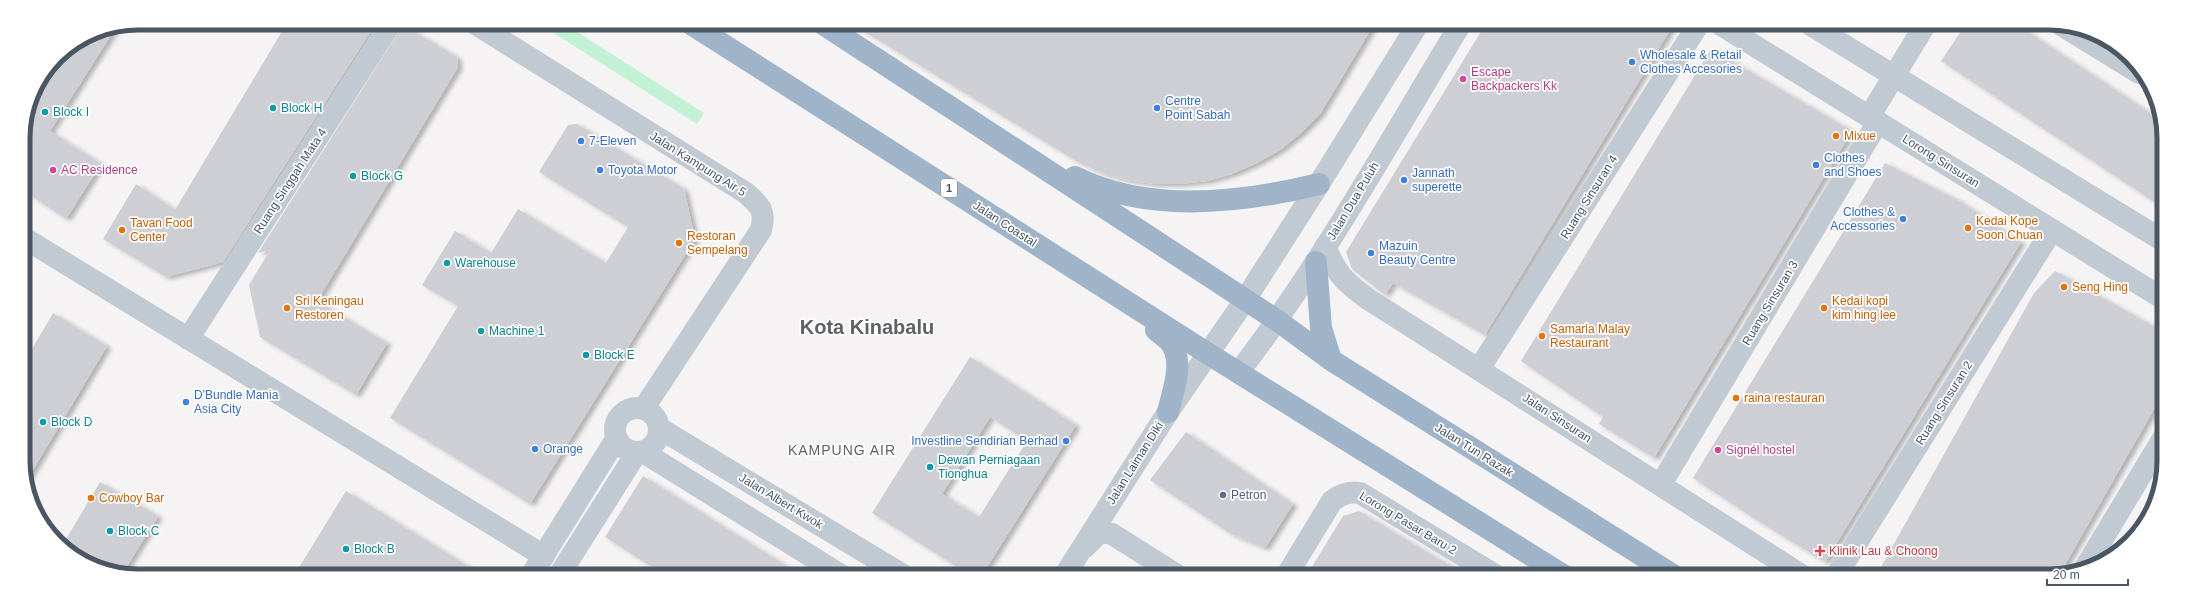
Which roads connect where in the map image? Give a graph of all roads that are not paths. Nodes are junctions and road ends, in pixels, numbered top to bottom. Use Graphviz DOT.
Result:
graph roads {
  1 [pos="387,30"];
  2 [pos="485,30"];
  3 [pos="700,30"];
  4 [pos="832,30"];
  5 [pos="1414,30"];
  6 [pos="1456,30"];
  7 [pos="1695,30"];
  8 [pos="1729,30"];
  9 [pos="1819,30"];
  10 [pos="1922,30"];
  11 [pos="2074,33"];
  12 [pos="2131,68"];
  13 [pos="1894,76"];
  14 [pos="1874,120"];
  15 [pos="1002,140"];
  16 [pos="1319,184"];
  17 [pos="2052,230"];
  18 [pos="2157,237"];
  19 [pos="30,242"];
  20 [pos="1321,254"];
  21 [pos="1094,281"];
  22 [pos="2157,295"];
  23 [pos="1245,300"];
  24 [pos="1278,321"];
  25 [pos="188,339"];
  26 [pos="1207,353"];
  27 [pos="1331,360"];
  28 [pos="1479,369"];
  29 [pos="1240,372"];
  30 [pos="644,408"];
  31 [pos="1168,412"];
  32 [pos="659,428"];
  33 [pos="616,439"];
  34 [pos="2157,448"];
  35 [pos="640,452"];
  36 [pos="1661,484"];
  37 [pos="1078,553"];
  38 [pos="544,556"];
  39 [pos="2089,561"];
  40 [pos="535,569"];
  41 [pos="563,569"];
  42 [pos="833,569"];
  43 [pos="893,569"];
  44 [pos="1069,569"];
  45 [pos="1167,569"];
  46 [pos="1291,569"];
  47 [pos="1485,569"];
  48 [pos="1554,569"];
  49 [pos="1664,569"];
  50 [pos="1792,569"];
  51 [pos="1840,569"];
  1 -- 25 [label="street, Ruang Singgah Mata 4"];
  2 -- 30 [label="street, Jalan Kampung Air 5"];
  3 -- 21 [label="highway, Jalan Coastal / 1"];
  4 -- 15 [label="highway"];
  5 -- 16 [label="street"];
  6 -- 20 [label="street, Jalan Dua Puluh"];
  7 -- 28 [label="street, Ruang Sinsuran 4"];
  8 -- 14 [label="street, Lorong Sinsuran"];
  9 -- 13 [label="street"];
  10 -- 13 [label="street, Ruang Sinsuran 3"];
  11 -- 12 [label="street"];
  13 -- 14 [label="street, Ruang Sinsuran 3"];
  13 -- 18 [label="street"];
  14 -- 17 [label="street, Lorong Sinsuran"];
  14 -- 36 [label="street, Ruang Sinsuran 3"];
  15 -- 16 [label="highway"];
  15 -- 23 [label="highway"];
  16 -- 23 [label="street"];
  17 -- 22 [label="street, Lorong Sinsuran"];
  17 -- 51 [label="street, Ruang Sinsuran 2"];
  19 -- 25 [label="street"];
  20 -- 24 [label="street, Jalan Dua Puluh"];
  20 -- 27 [label="highway"];
  20 -- 28 [label="street, Jalan Sinsuran"];
  21 -- 26 [label="highway, Jalan Coastal / 1"];
  21 -- 31 [label="highway"];
  23 -- 24 [label="highway"];
  23 -- 26 [label="street"];
  24 -- 27 [label="highway, Jalan Tun Razak"];
  24 -- 29 [label="street, Jalan Dua Puluh"];
  25 -- 38 [label="street"];
  26 -- 29 [label="highway, Jalan Coastal"];
  26 -- 31 [label="street, Jalan Laiman Diki"];
  27 -- 49 [label="highway, Jalan Tun Razak"];
  28 -- 36 [label="street, Jalan Sinsuran"];
  29 -- 48 [label="highway"];
  30 -- 32 [label="street"];
  30 -- 33 [label="street"];
  31 -- 37 [label="street, Jalan Laiman Diki"];
  32 -- 35 [label="street"];
  32 -- 43 [label="street, Jalan Albert Kwok"];
  33 -- 35 [label="street"];
  33 -- 38 [label="street"];
  34 -- 39 [label="street"];
  35 -- 41 [label="street"];
  35 -- 42 [label="street"];
  36 -- 50 [label="street, Jalan Sinsuran"];
  37 -- 44 [label="street, Jalan Laiman Diki"];
  37 -- 45 [label="street"];
  38 -- 40 [label="street"];
  46 -- 47 [label="street, Lorong Pasar Baru 2"];
}
